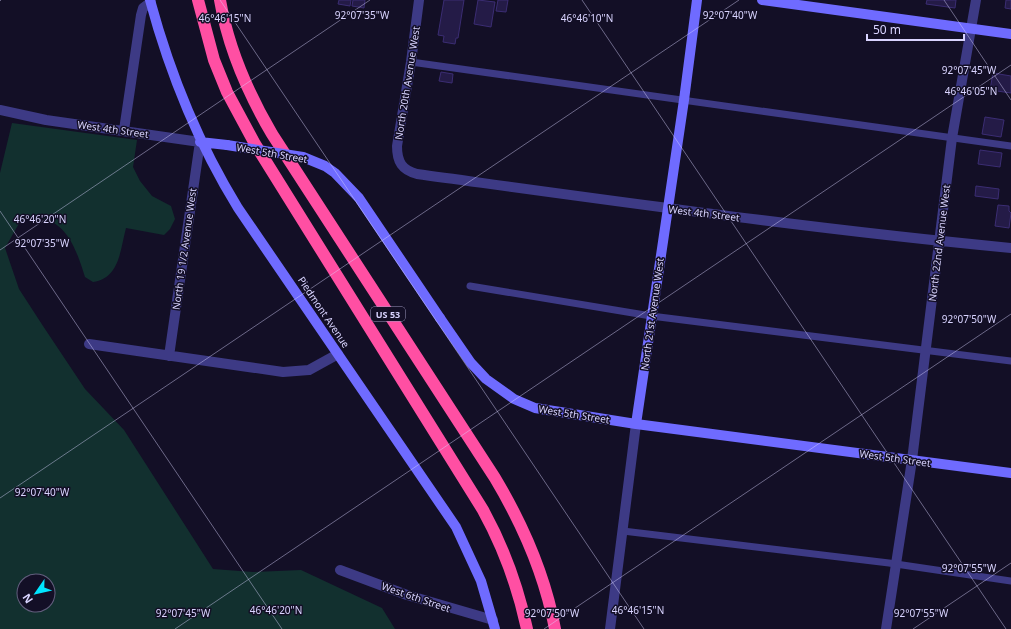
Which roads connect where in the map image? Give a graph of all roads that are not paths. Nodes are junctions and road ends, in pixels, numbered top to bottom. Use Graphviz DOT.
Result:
graph roads {
  1 [pos="198,0"];
  2 [pos="220,0"];
  3 [pos="419,0"];
  4 [pos="698,0"];
  5 [pos="762,0"];
  6 [pos="976,0"];
  7 [pos="151,1"];
  8 [pos="972,29"];
  9 [pos="1011,34"];
  10 [pos="411,62"];
  11 [pos="684,100"];
  12 [pos="0,110"];
  13 [pos="124,130"];
  14 [pos="952,138"];
  15 [pos="200,142"];
  16 [pos="227,146"];
  17 [pos="1011,146"];
  18 [pos="400,165"];
  19 [pos="667,208"];
  20 [pos="940,241"];
  21 [pos="1011,248"];
  22 [pos="470,286"];
  23 [pos="651,316"];
  24 [pos="89,344"];
  25 [pos="926,350"];
  26 [pos="338,354"];
  27 [pos="169,356"];
  28 [pos="1011,361"];
  29 [pos="636,424"];
  30 [pos="912,460"];
  31 [pos="1011,474"];
  32 [pos="623,531"];
  33 [pos="896,564"];
  34 [pos="340,570"];
  35 [pos="1011,581"];
  36 [pos="494,625"];
  37 [pos="527,629"];
  38 [pos="555,629"];
  39 [pos="610,629"];
  40 [pos="886,629"];
  1 -- 37 [label="highway, US 53"];
  2 -- 38 [label="highway, US 53"];
  3 -- 10 [label="street, North 20th Avenue West"];
  4 -- 11 [label="street, North 21st Avenue West"];
  5 -- 8 [label="street"];
  6 -- 8 [label="street, North 22nd Avenue West"];
  7 -- 13 [label="street"];
  7 -- 15 [label="street, Piedmont Avenue"];
  8 -- 9 [label="street"];
  8 -- 14 [label="street, North 22nd Avenue West"];
  10 -- 11 [label="lane"];
  10 -- 18 [label="street, North 20th Avenue West"];
  11 -- 14 [label="lane"];
  11 -- 19 [label="street, North 21st Avenue West"];
  12 -- 13 [label="street, West 4th Street"];
  13 -- 15 [label="street, West 4th Street"];
  14 -- 17 [label="lane"];
  14 -- 20 [label="street, North 22nd Avenue West"];
  15 -- 16 [label="street, West 4th Street"];
  15 -- 26 [label="street, Piedmont Avenue"];
  15 -- 27 [label="street, North 19 1/2 Avenue West"];
  16 -- 29 [label="street, West 5th Street, bridge"];
  18 -- 19 [label="street, West 4th Street"];
  19 -- 20 [label="street, West 4th Street"];
  19 -- 23 [label="street, North 21st Avenue West"];
  20 -- 21 [label="street, West 4th Street"];
  20 -- 25 [label="street, North 22nd Avenue West"];
  22 -- 23 [label="lane"];
  23 -- 25 [label="lane"];
  23 -- 29 [label="street, North 21st Avenue West"];
  24 -- 27 [label="street"];
  25 -- 28 [label="lane"];
  25 -- 30 [label="street, North 22nd Avenue West"];
  26 -- 27 [label="street"];
  26 -- 36 [label="street, Piedmont Avenue"];
  29 -- 30 [label="street, West 5th Street"];
  29 -- 32 [label="street, North 21st Avenue West"];
  30 -- 31 [label="street, West 5th Street"];
  30 -- 33 [label="street, North 22nd Avenue West"];
  32 -- 33 [label="lane"];
  32 -- 39 [label="street, North 21st Avenue West"];
  33 -- 35 [label="lane"];
  33 -- 40 [label="street, North 22nd Avenue West"];
  34 -- 36 [label="street, West 6th Street"];
}
